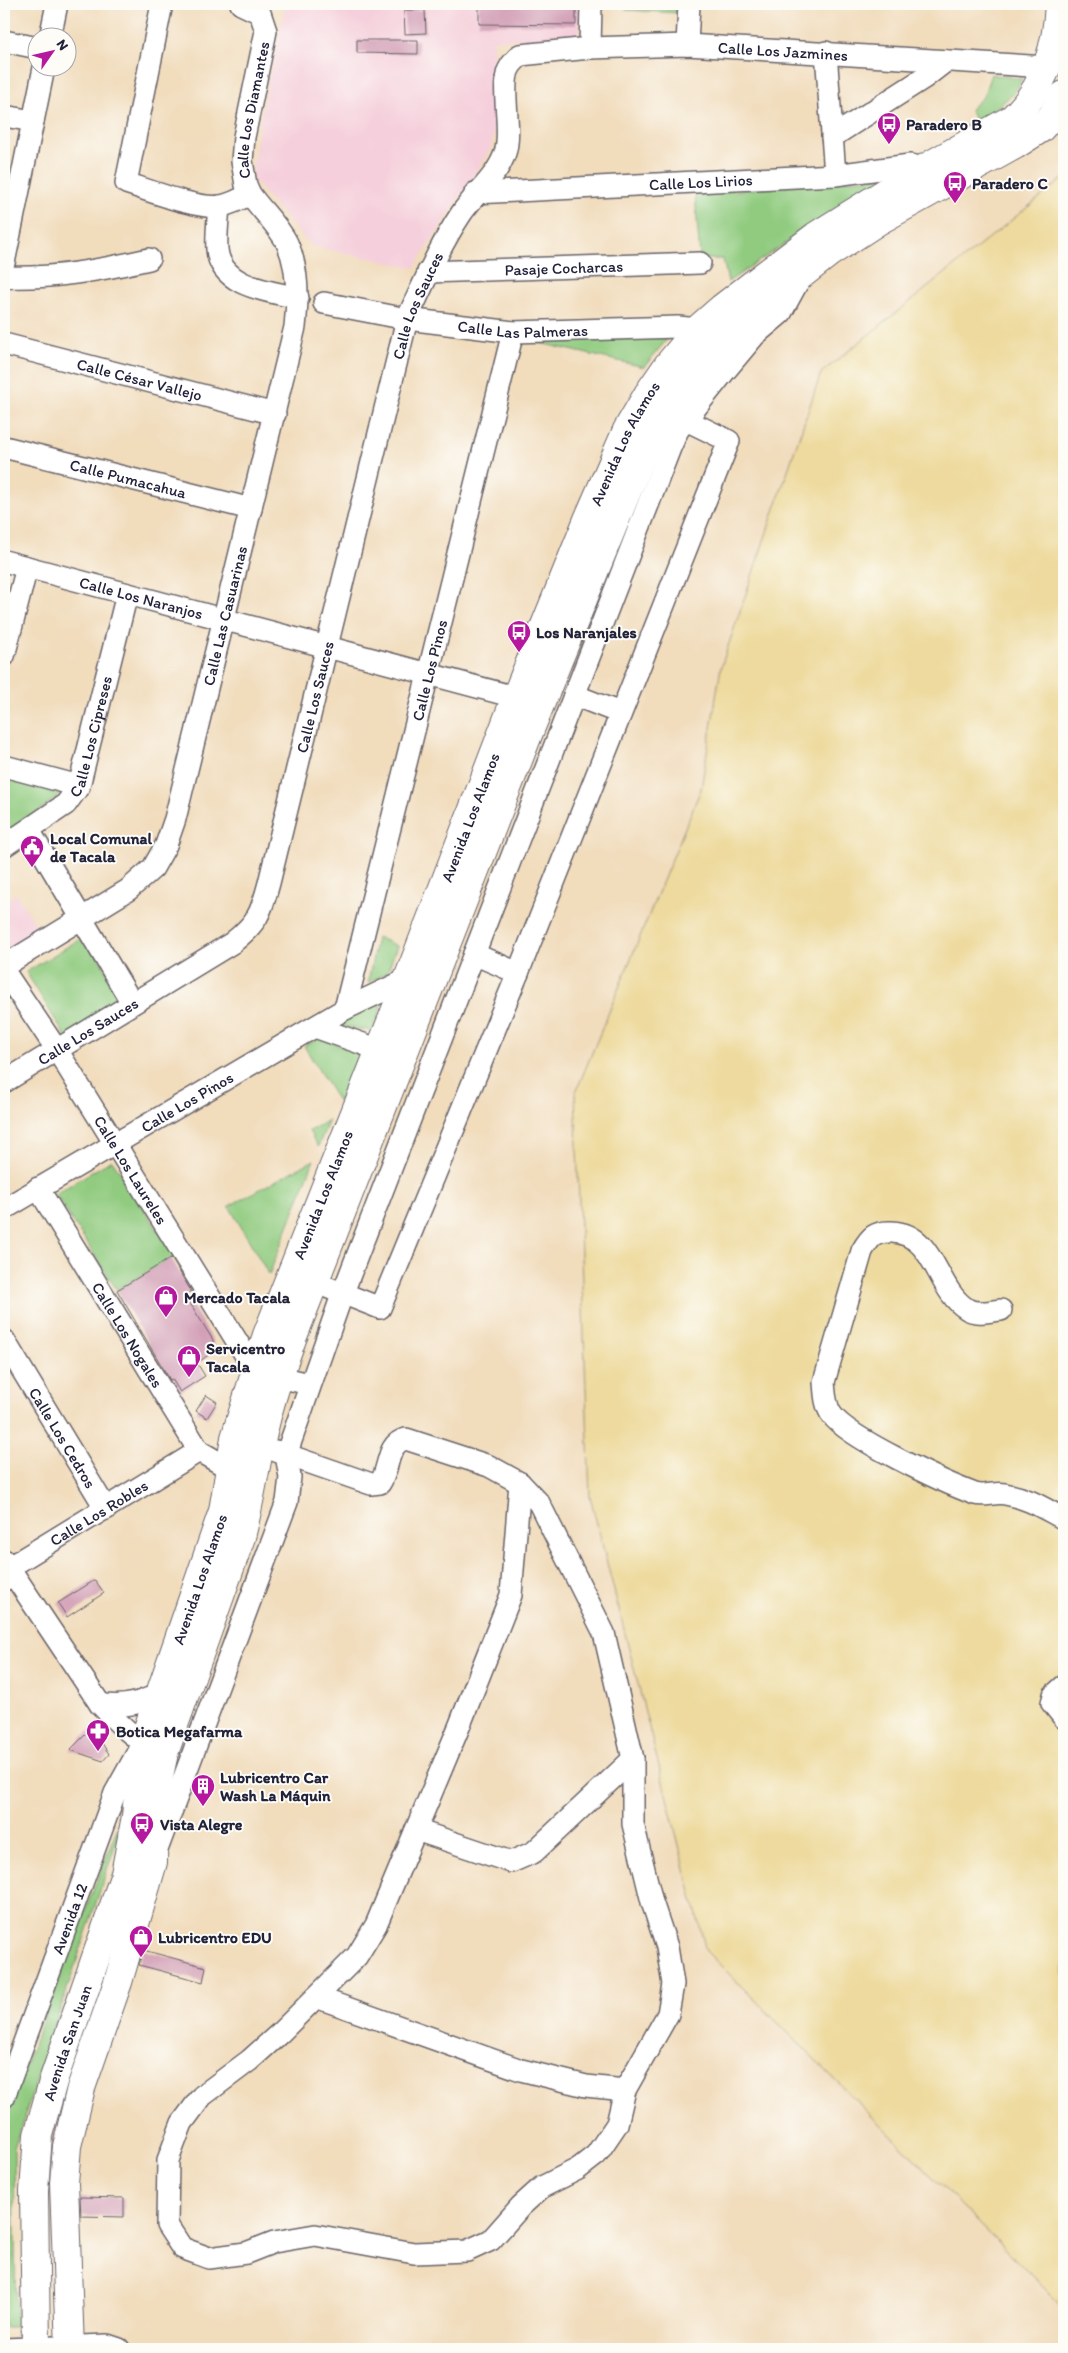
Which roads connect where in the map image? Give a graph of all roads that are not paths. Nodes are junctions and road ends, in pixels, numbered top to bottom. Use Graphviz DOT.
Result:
graph roads {
  1 [pos="57,4"];
  2 [pos="162,4"];
  3 [pos="243,4"];
  4 [pos="591,4"];
  5 [pos="689,4"];
  6 [pos="1059,4"];
  7 [pos="52,28"];
  8 [pos="4,41"];
  9 [pos="687,45"];
  10 [pos="28,46"];
  11 [pos="590,48"];
  12 [pos="826,52"];
  13 [pos="520,56"];
  14 [pos="946,61"];
  15 [pos="1047,67"];
  16 [pos="42,78"];
  17 [pos="1064,95"];
  18 [pos="4,116"];
  19 [pos="33,121"];
  20 [pos="832,137"];
  21 [pos="925,168"];
  22 [pos="835,175"];
  23 [pos="250,194"];
  24 [pos="475,194"];
  25 [pos="219,206"];
  26 [pos="149,259"];
  27 [pos="4,263"];
  28 [pos="700,263"];
  29 [pos="428,272"];
  30 [pos="802,274"];
  31 [pos="4,276"];
  32 [pos="298,298"];
  33 [pos="324,303"];
  34 [pos="407,318"];
  35 [pos="513,332"];
  36 [pos="708,337"];
  37 [pos="4,344"];
  38 [pos="274,414"];
  39 [pos="686,420"];
  40 [pos="4,447"];
  41 [pos="251,509"];
  42 [pos="4,561"];
  43 [pos="28,567"];
  44 [pos="127,594"];
  45 [pos="224,620"];
  46 [pos="326,646"];
  47 [pos="4,656"];
  48 [pos="427,673"];
  49 [pos="574,695"];
  50 [pos="528,700"];
  51 [pos="620,713"];
  52 [pos="4,766"];
  53 [pos="79,786"];
  54 [pos="29,830"];
  55 [pos="4,846"];
  56 [pos="82,919"];
  57 [pos="431,952"];
  58 [pos="471,960"];
  59 [pos="4,966"];
  60 [pos="4,971"];
  61 [pos="518,973"];
  62 [pos="408,979"];
  63 [pos="132,1002"];
  64 [pos="345,1009"];
  65 [pos="315,1027"];
  66 [pos="57,1050"];
  67 [pos="380,1050"];
  68 [pos="4,1082"];
  69 [pos="115,1145"];
  70 [pos="38,1188"];
  71 [pos="4,1209"];
  72 [pos="314,1282"];
  73 [pos="342,1295"];
  74 [pos="1000,1310"];
  75 [pos="4,1340"];
  76 [pos="267,1374"];
  77 [pos="310,1384"];
  78 [pos="248,1442"];
  79 [pos="199,1451"];
  80 [pos="286,1455"];
  81 [pos="230,1469"];
  82 [pos="520,1483"];
  83 [pos="106,1510"];
  84 [pos="1064,1519"];
  85 [pos="5,1569"];
  86 [pos="1064,1686"];
  87 [pos="161,1692"];
  88 [pos="100,1704"];
  89 [pos="1064,1718"];
  90 [pos="153,1748"];
  91 [pos="632,1759"];
  92 [pos="188,1765"];
  93 [pos="416,1830"];
  94 [pos="153,1862"];
  95 [pos="316,1997"];
  96 [pos="6,2087"];
  97 [pos="625,2090"];
  98 [pos="36,2348"];
  99 [pos="70,2348"];
  100 [pos="4,2349"];
  101 [pos="119,2349"];
  1 -- 7 [label="street"];
  2 -- 25 [label="street"];
  3 -- 23 [label="street, Calle Los Diamantes"];
  4 -- 11 [label="street"];
  5 -- 9 [label="street"];
  6 -- 15 [label="main road, Avenida Los Alamos"];
  8 -- 10 [label="street"];
  9 -- 11 [label="street, Calle Los Jazmines"];
  9 -- 12 [label="street, Calle Los Jazmines"];
  11 -- 13 [label="street, Calle Los Jazmines"];
  12 -- 14 [label="street, Calle Los Jazmines"];
  12 -- 20 [label="street"];
  13 -- 24 [label="street, Calle Los Sauces"];
  14 -- 15 [label="street, Calle Los Jazmines"];
  14 -- 20 [label="street"];
  15 -- 21 [label="main road, Avenida Los Alamos"];
  16 -- 19 [label="street"];
  17 -- 30 [label="main road, Avenida Los Alamos"];
  18 -- 19 [label="street"];
  19 -- 27 [label="street"];
  20 -- 22 [label="street"];
  21 -- 22 [label="street, Calle Los Lirios"];
  21 -- 36 [label="main road, Avenida Los Alamos"];
  22 -- 24 [label="street, Calle Los Lirios"];
  23 -- 25 [label="street"];
  23 -- 32 [label="street, Calle Las Casuarinas"];
  24 -- 29 [label="street, Calle Los Sauces"];
  25 -- 32 [label="street"];
  26 -- 31 [label="street"];
  28 -- 29 [label="street, Pasaje Cocharcas"];
  29 -- 34 [label="street, Calle Los Sauces"];
  30 -- 36 [label="main road, Avenida Los Alamos"];
  30 -- 39 [label="street"];
  32 -- 38 [label="street, Calle Las Casuarinas"];
  33 -- 34 [label="street, Calle Las Palmeras"];
  34 -- 35 [label="street, Calle Las Palmeras"];
  34 -- 46 [label="street, Calle Los Sauces"];
  35 -- 36 [label="street, Calle Las Palmeras"];
  35 -- 48 [label="street, Calle Los Pinos"];
  36 -- 50 [label="main road, Avenida Los Alamos"];
  37 -- 38 [label="street, Calle César Vallejo"];
  38 -- 41 [label="street, Calle Las Casuarinas"];
  39 -- 49 [label="street"];
  39 -- 51 [label="street"];
  40 -- 41 [label="street, Calle Pumacahua"];
  41 -- 45 [label="street, Calle Las Casuarinas"];
  42 -- 43 [label="street, Calle Los Naranjos"];
  43 -- 44 [label="street, Calle Los Naranjos"];
  43 -- 47 [label="street"];
  44 -- 45 [label="street, Calle Los Naranjos"];
  44 -- 53 [label="street, Calle Los Cipreses"];
  45 -- 46 [label="street, Calle Los Naranjos"];
  45 -- 56 [label="street, Calle Las Casuarinas"];
  46 -- 48 [label="street, Calle Los Naranjos"];
  46 -- 63 [label="street, Calle Los Sauces"];
  48 -- 50 [label="street, Calle Los Naranjos"];
  48 -- 64 [label="street, Calle Los Pinos"];
  49 -- 51 [label="street"];
  49 -- 58 [label="street"];
  50 -- 57 [label="main road, Avenida Los Alamos"];
  51 -- 61 [label="street"];
  52 -- 53 [label="street"];
  53 -- 54 [label="street, Calle Los Cipreses"];
  54 -- 55 [label="street, Calle Los Cipreses"];
  54 -- 56 [label="street"];
  56 -- 59 [label="street, Calle Las Casuarinas"];
  56 -- 63 [label="street"];
  57 -- 58 [label="street"];
  57 -- 62 [label="main road, Avenida Los Alamos"];
  57 -- 72 [label="main road, Avenida Los Alamos"];
  58 -- 61 [label="street"];
  58 -- 73 [label="street"];
  60 -- 66 [label="street, Calle Los Laureles"];
  61 -- 73 [label="street"];
  62 -- 64 [label="street, Calle Los Pinos"];
  62 -- 67 [label="main road, Avenida Los Alamos"];
  63 -- 66 [label="street, Calle Los Sauces"];
  64 -- 65 [label="street, Calle Los Pinos"];
  65 -- 67 [label="street"];
  65 -- 69 [label="street, Calle Los Pinos"];
  66 -- 68 [label="street, Calle Los Sauces"];
  66 -- 69 [label="street, Calle Los Laureles"];
  67 -- 76 [label="main road, Avenida Los Alamos"];
  69 -- 70 [label="street, Calle Los Pinos"];
  69 -- 76 [label="street, Calle Los Laureles"];
  70 -- 71 [label="street, Calle Los Pinos"];
  70 -- 79 [label="street, Calle Los Nogales"];
  72 -- 73 [label="street"];
  72 -- 76 [label="main road, Avenida Los Alamos"];
  73 -- 77 [label="street"];
  74 -- 84 [label="street"];
  75 -- 83 [label="street, Calle Los Cedros"];
  76 -- 77 [label="street"];
  76 -- 78 [label="main road, Avenida Los Alamos"];
  77 -- 80 [label="street"];
  78 -- 80 [label="street"];
  78 -- 81 [label="main road, Avenida Los Alamos"];
  78 -- 90 [label="main road, Avenida Los Alamos"];
  79 -- 81 [label="street, Calle Los Nogales"];
  79 -- 83 [label="street, Calle Los Robles"];
  80 -- 82 [label="street"];
  80 -- 92 [label="street"];
  81 -- 87 [label="main road, Avenida Los Alamos"];
  82 -- 91 [label="street"];
  82 -- 93 [label="street"];
  83 -- 85 [label="street, Calle Los Robles"];
  85 -- 88 [label="street"];
  86 -- 89 [label="street"];
  87 -- 88 [label="street"];
  87 -- 90 [label="main road, Avenida Los Alamos"];
  88 -- 90 [label="street"];
  90 -- 92 [label="street"];
  90 -- 94 [label="main road, Avenida San Juan"];
  90 -- 96 [label="street, Avenida 12"];
  90 -- 98 [label="main road, Avenida San Juan"];
  91 -- 93 [label="street"];
  91 -- 97 [label="street"];
  92 -- 94 [label="street"];
  93 -- 95 [label="street"];
  94 -- 99 [label="main road, Avenida San Juan"];
  95 -- 97 [label="street"];
  95 -- 97 [label="street"];
  98 -- 99 [label="street"];
  98 -- 100 [label="street"];
  99 -- 101 [label="street"];
}
